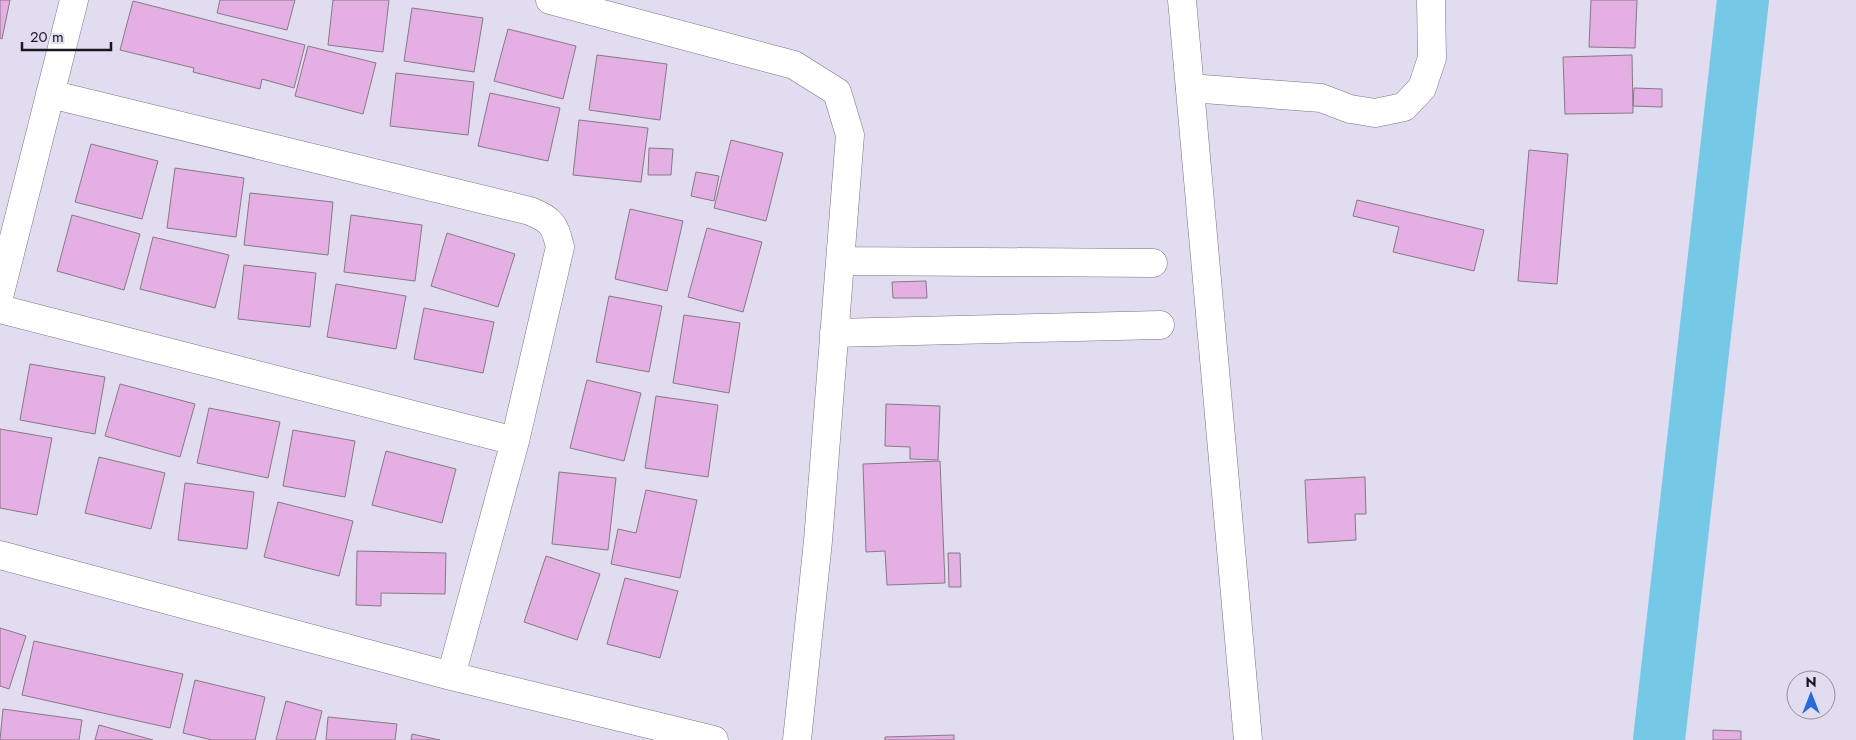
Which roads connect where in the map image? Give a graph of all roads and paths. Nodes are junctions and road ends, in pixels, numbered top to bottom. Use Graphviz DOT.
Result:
graph roads {
  1 [pos="74,0"];
  2 [pos="550,0"];
  3 [pos="1182,0"];
  4 [pos="1431,0"];
  5 [pos="1190,88"];
  6 [pos="50,94"];
  7 [pos="840,261"];
  8 [pos="1153,263"];
  9 [pos="0,293"];
  10 [pos="0,309"];
  11 [pos="1160,325"];
  12 [pos="834,333"];
  13 [pos="515,441"];
  14 [pos="0,555"];
  15 [pos="451,676"];
  16 [pos="714,740"];
  17 [pos="796,740"];
  18 [pos="1248,740"];
  1 -- 6 [label="street"];
  2 -- 7 [label="street"];
  3 -- 5 [label="street"];
  4 -- 5 [label="street"];
  5 -- 18 [label="street"];
  6 -- 9 [label="street"];
  6 -- 13 [label="street"];
  7 -- 8 [label="street"];
  7 -- 12 [label="street"];
  10 -- 13 [label="street"];
  11 -- 12 [label="street"];
  12 -- 17 [label="street"];
  13 -- 15 [label="street"];
  14 -- 15 [label="street"];
  15 -- 16 [label="street"];
}
